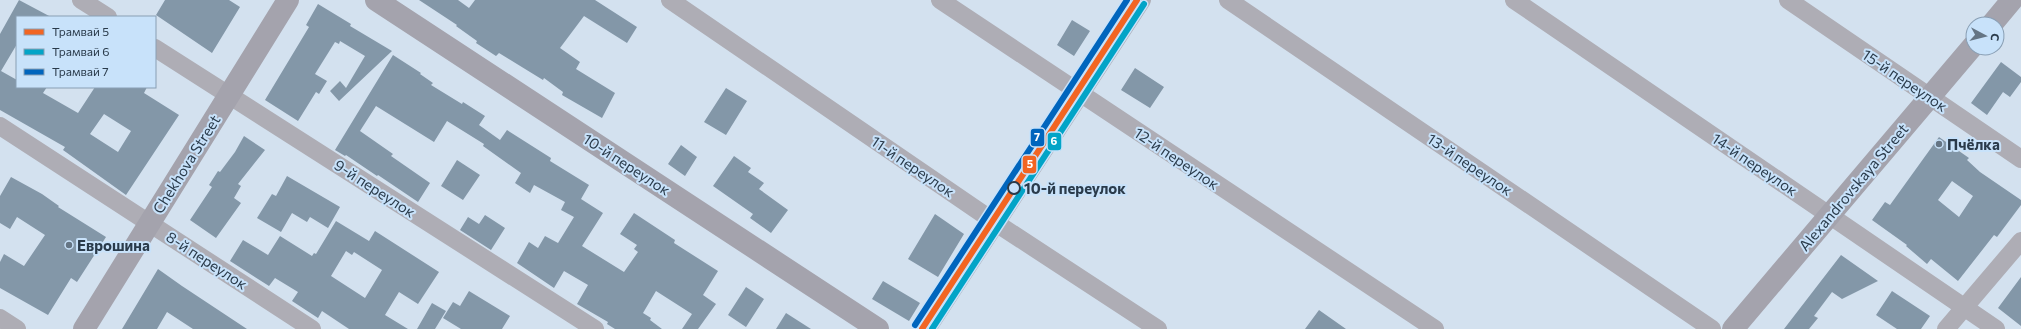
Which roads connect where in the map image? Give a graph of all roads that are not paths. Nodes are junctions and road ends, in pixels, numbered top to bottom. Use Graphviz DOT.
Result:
graph roads {
  1 [pos="81,0"];
  2 [pos="288,0"];
  3 [pos="376,0"];
  4 [pos="670,0"];
  5 [pos="940,0"];
  6 [pos="1142,0"];
  7 [pos="1228,0"];
  8 [pos="1514,0"];
  9 [pos="1788,0"];
  10 [pos="2012,0"];
  11 [pos="106,16"];
  12 [pos="1999,16"];
  13 [pos="156,49"];
  14 [pos="1965,55"];
  15 [pos="1081,94"];
  16 [pos="229,95"];
  17 [pos="1930,97"];
  18 [pos="0,126"];
  19 [pos="2021,159"];
  20 [pos="1829,215"];
  21 [pos="150,223"];
  22 [pos="996,223"];
  23 [pos="2021,240"];
  24 [pos="1965,307"];
  25 [pos="0,318"];
  26 [pos="17,329"];
  27 [pos="84,329"];
  28 [pos="312,329"];
  29 [pos="595,329"];
  30 [pos="878,329"];
  31 [pos="927,329"];
  32 [pos="1158,329"];
  33 [pos="1435,329"];
  34 [pos="1712,329"];
  35 [pos="1734,329"];
  36 [pos="1946,329"];
  37 [pos="1996,329"];
  1 -- 11 [label="street"];
  2 -- 16 [label="main road, Chekhova Street"];
  3 -- 30 [label="main road, 10-й переулок"];
  4 -- 22 [label="street, 11-й переулок"];
  5 -- 15 [label="street, 12-й переулок"];
  6 -- 15 [label="street"];
  7 -- 34 [label="street, 13-й переулок"];
  8 -- 20 [label="street, 14-й переулок"];
  9 -- 17 [label="street, 15-й переулок"];
  10 -- 12 [label="main road"];
  13 -- 16 [label="street, 9-й переулок"];
  14 -- 17 [label="main road, Alexandrovskaya Street"];
  15 -- 22 [label="street"];
  15 -- 33 [label="street, 12-й переулок"];
  16 -- 21 [label="main road, Chekhova Street"];
  16 -- 29 [label="street, 9-й переулок"];
  17 -- 19 [label="street, 15-й переулок"];
  17 -- 20 [label="main road, Alexandrovskaya Street"];
  18 -- 21 [label="street, 8-й переулок"];
  20 -- 24 [label="street, 14-й переулок"];
  20 -- 35 [label="main road, Alexandrovskaya Street"];
  21 -- 27 [label="main road, Chekhova Street"];
  21 -- 28 [label="street, 8-й переулок"];
  22 -- 31 [label="street"];
  22 -- 32 [label="street, 11-й переулок"];
  23 -- 24 [label="street"];
  24 -- 36 [label="street"];
  24 -- 37 [label="street, 14-й переулок"];
  25 -- 26 [label="street"];
}
